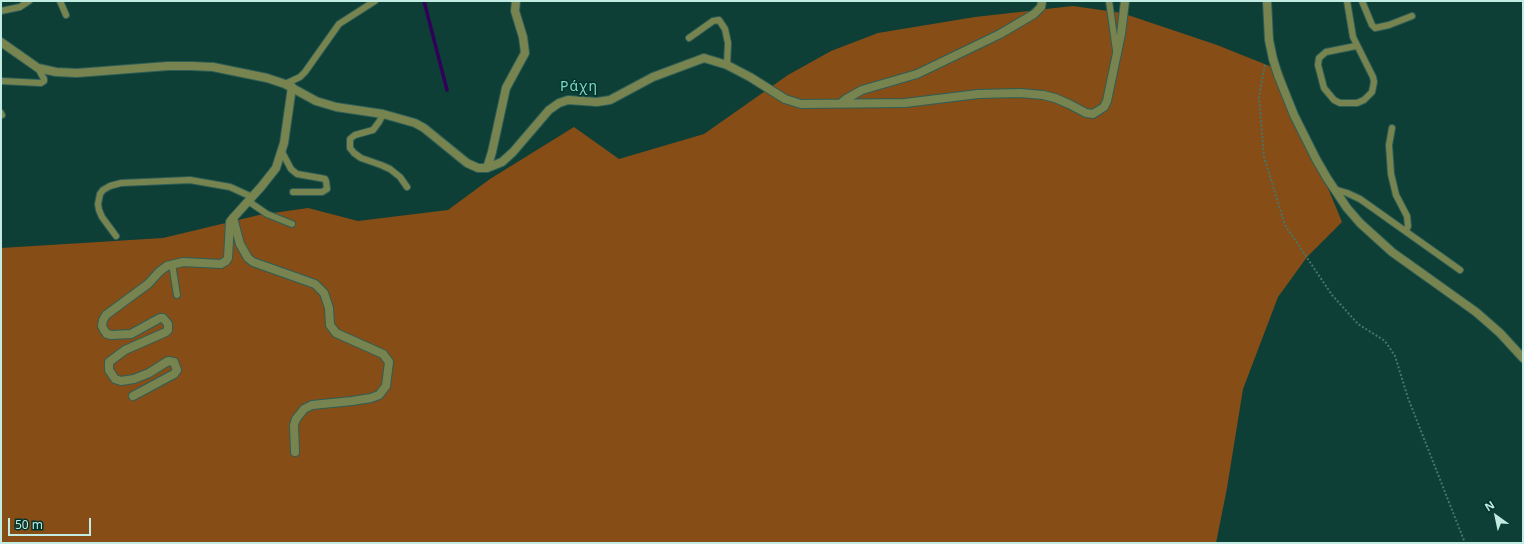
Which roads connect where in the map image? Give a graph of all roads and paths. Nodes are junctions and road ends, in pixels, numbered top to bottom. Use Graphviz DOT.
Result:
graph roads {
  1 [pos="29,1"];
  2 [pos="60,1"];
  3 [pos="375,1"];
  4 [pos="516,1"];
  5 [pos="1042,1"];
  6 [pos="1110,1"];
  7 [pos="1125,1"];
  8 [pos="1267,1"];
  9 [pos="1347,1"];
  10 [pos="1362,1"];
  11 [pos="1,11"];
  12 [pos="66,16"];
  13 [pos="1412,16"];
  14 [pos="689,38"];
  15 [pos="1,42"];
  16 [pos="1356,46"];
  17 [pos="1116,53"];
  18 [pos="1265,61"];
  19 [pos="727,65"];
  20 [pos="38,68"];
  21 [pos="1,82"];
  22 [pos="288,86"];
  23 [pos="841,104"];
  24 [pos="383,114"];
  25 [pos="1392,128"];
  26 [pos="282,152"];
  27 [pos="487,168"];
  28 [pos="407,187"];
  29 [pos="1334,189"];
  30 [pos="293,192"];
  31 [pos="250,199"];
  32 [pos="233,218"];
  33 [pos="292,224"];
  34 [pos="1406,231"];
  35 [pos="116,236"];
  36 [pos="172,264"];
  37 [pos="1460,270"];
  38 [pos="177,295"];
  39 [pos="1523,358"];
  40 [pos="133,396"];
  41 [pos="295,452"];
  42 [pos="1465,543"];
  1 -- 11 [label="lane"];
  2 -- 12 [label="lane"];
  3 -- 22 [label="lane"];
  4 -- 27 [label="street"];
  5 -- 23 [label="street"];
  6 -- 17 [label="lane"];
  7 -- 17 [label="street"];
  8 -- 29 [label="street"];
  9 -- 16 [label="lane"];
  10 -- 13 [label="lane"];
  14 -- 19 [label="lane"];
  15 -- 20 [label="street"];
  16 -- 16 [label="lane"];
  17 -- 23 [label="street"];
  18 -- 42 [label="path"];
  19 -- 23 [label="street"];
  19 -- 27 [label="street"];
  20 -- 21 [label="lane"];
  20 -- 22 [label="street"];
  22 -- 24 [label="street"];
  22 -- 26 [label="street"];
  24 -- 27 [label="street"];
  24 -- 28 [label="lane"];
  25 -- 34 [label="lane"];
  26 -- 30 [label="lane"];
  26 -- 31 [label="street"];
  29 -- 34 [label="lane"];
  29 -- 39 [label="street"];
  31 -- 32 [label="street"];
  31 -- 33 [label="lane"];
  31 -- 35 [label="lane"];
  32 -- 36 [label="street"];
  32 -- 41 [label="street"];
  34 -- 37 [label="lane"];
  36 -- 38 [label="lane"];
  36 -- 40 [label="street"];
}
